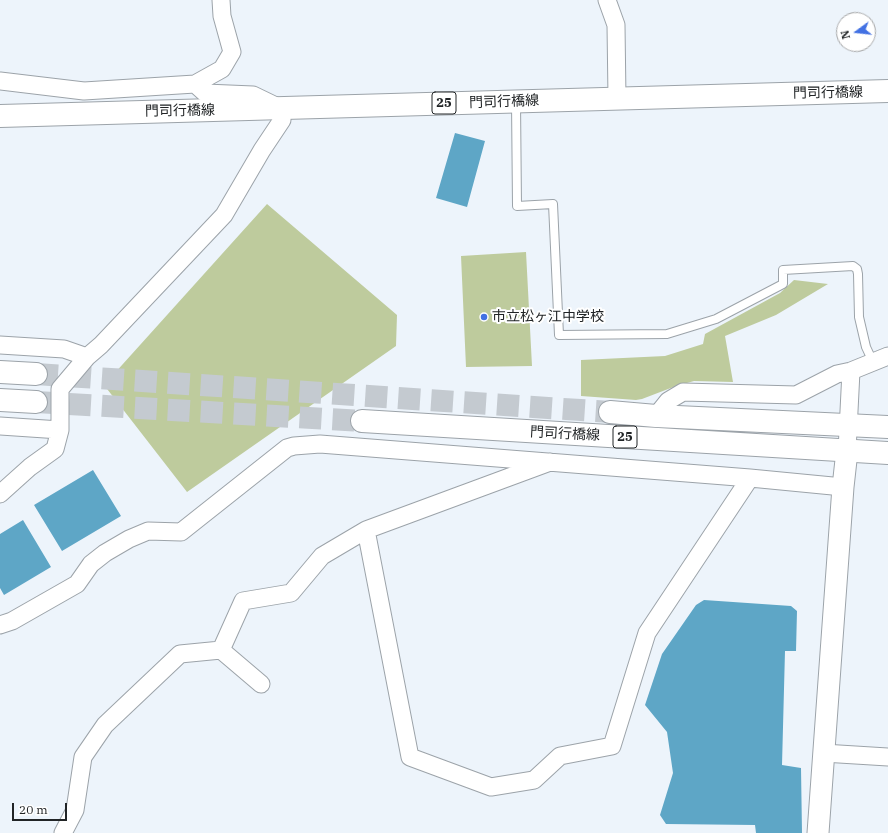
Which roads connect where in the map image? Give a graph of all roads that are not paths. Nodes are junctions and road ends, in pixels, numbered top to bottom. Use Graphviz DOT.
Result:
graph roads {
  1 [pos="221,0"];
  2 [pos="607,0"];
  3 [pos="0,81"];
  4 [pos="195,84"];
  5 [pos="888,92"];
  6 [pos="617,98"];
  7 [pos="516,101"];
  8 [pos="282,108"];
  9 [pos="0,116"];
  10 [pos="0,345"];
  11 [pos="87,357"];
  12 [pos="880,359"];
  13 [pos="851,371"];
  14 [pos="0,372"];
  15 [pos="36,374"];
  16 [pos="0,400"];
  17 [pos="36,402"];
  18 [pos="610,412"];
  19 [pos="656,416"];
  20 [pos="362,421"];
  21 [pos="848,425"];
  22 [pos="0,426"];
  23 [pos="888,426"];
  24 [pos="60,430"];
  25 [pos="847,451"];
  26 [pos="888,453"];
  27 [pos="550,462"];
  28 [pos="750,478"];
  29 [pos="843,487"];
  30 [pos="0,494"];
  31 [pos="366,530"];
  32 [pos="0,625"];
  33 [pos="221,650"];
  34 [pos="261,684"];
  35 [pos="823,753"];
  36 [pos="888,757"];
  37 [pos="63,833"];
  38 [pos="818,833"];
  1 -- 4 [label="street"];
  2 -- 6 [label="street"];
  3 -- 4 [label="street"];
  4 -- 8 [label="street"];
  5 -- 6 [label="main road, 門司行橋線 / 25"];
  6 -- 7 [label="main road, 門司行橋線 / 25"];
  7 -- 8 [label="main road, 門司行橋線 / 25"];
  7 -- 12 [label="lane"];
  8 -- 9 [label="main road, 門司行橋線 / 25"];
  8 -- 11 [label="street"];
  10 -- 11 [label="street"];
  11 -- 24 [label="street"];
  12 -- 13 [label="street"];
  13 -- 19 [label="street"];
  13 -- 21 [label="street"];
  14 -- 15 [label="main road"];
  16 -- 17 [label="main road"];
  18 -- 19 [label="main road, 門司行橋線 / 25"];
  19 -- 21 [label="main road, 門司行橋線 / 25"];
  20 -- 25 [label="main road, 門司行橋線 / 25"];
  21 -- 23 [label="main road, 門司行橋線 / 25"];
  21 -- 25 [label="street"];
  22 -- 24 [label="street"];
  24 -- 30 [label="street"];
  25 -- 26 [label="main road, 門司行橋線 / 25"];
  25 -- 29 [label="street"];
  27 -- 28 [label="street"];
  27 -- 31 [label="street"];
  27 -- 32 [label="street"];
  28 -- 29 [label="street"];
  28 -- 31 [label="street"];
  29 -- 35 [label="street"];
  31 -- 33 [label="street"];
  33 -- 34 [label="street"];
  33 -- 37 [label="street"];
  35 -- 36 [label="street"];
  35 -- 38 [label="street"];
}
